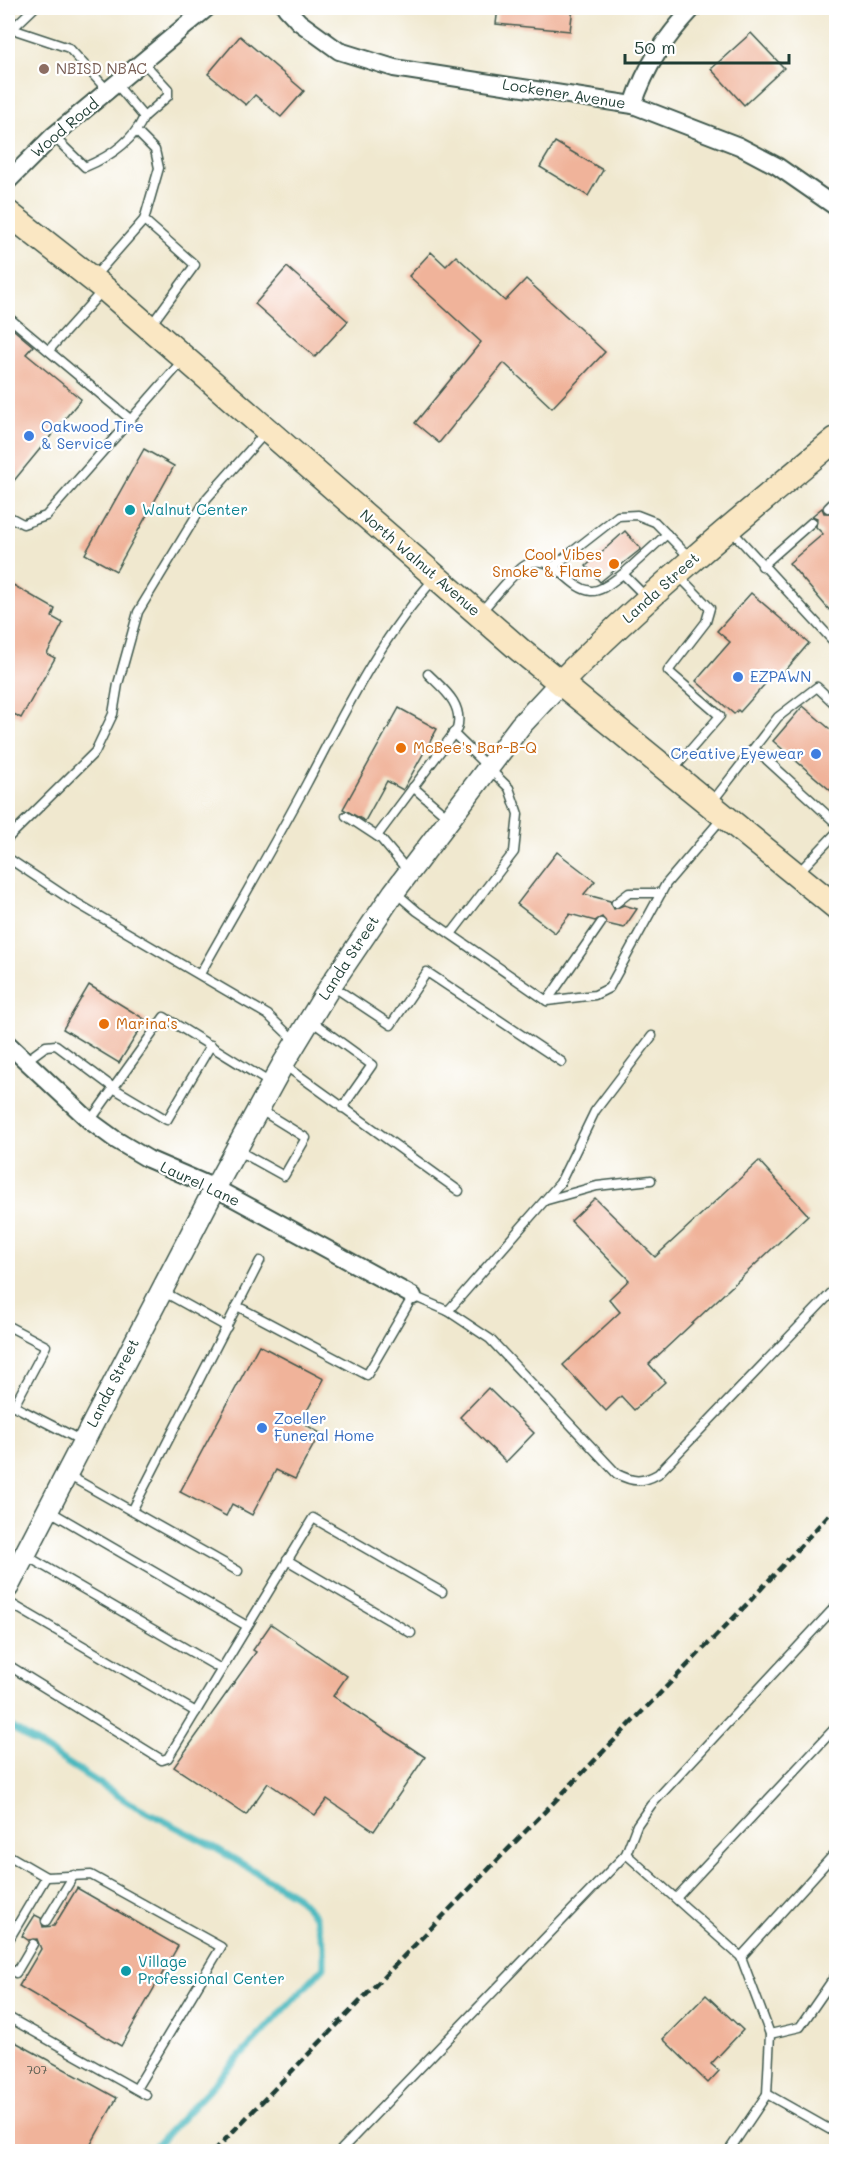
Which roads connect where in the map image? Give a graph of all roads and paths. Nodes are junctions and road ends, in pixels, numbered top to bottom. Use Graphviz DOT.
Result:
graph roads {
  1 [pos="34,8"];
  2 [pos="286,8"];
  3 [pos="693,8"];
  4 [pos="198,10"];
  5 [pos="10,28"];
  6 [pos="143,62"];
  7 [pos="113,88"];
  8 [pos="633,105"];
  9 [pos="144,117"];
  10 [pos="137,132"];
  11 [pos="53,136"];
  12 [pos="8,181"];
  13 [pos="837,207"];
  14 [pos="8,213"];
  15 [pos="144,220"];
  16 [pos="98,284"];
  17 [pos="8,316"];
  18 [pos="150,328"];
  19 [pos="49,350"];
  20 [pos="184,359"];
  21 [pos="130,419"];
  22 [pos="268,429"];
  23 [pos="837,438"];
  24 [pos="837,500"];
  25 [pos="828,508"];
  26 [pos="8,516"];
  27 [pos="812,522"];
  28 [pos="729,528"];
  29 [pos="667,534"];
  30 [pos="554,566"];
  31 [pos="762,566"];
  32 [pos="685,567"];
  33 [pos="624,574"];
  34 [pos="436,578"];
  35 [pos="648,599"];
  36 [pos="478,615"];
  37 [pos="837,644"];
  38 [pos="428,674"];
  39 [pos="561,682"];
  40 [pos="837,705"];
  41 [pos="453,733"];
  42 [pos="755,749"];
  43 [pos="489,768"];
  44 [pos="671,773"];
  45 [pos="413,787"];
  46 [pos="716,811"];
  47 [pos="346,816"];
  48 [pos="450,819"];
  49 [pos="837,823"];
  50 [pos="837,833"];
  51 [pos="377,836"];
  52 [pos="8,838"];
  53 [pos="8,858"];
  54 [pos="409,873"];
  55 [pos="796,875"];
  56 [pos="394,892"];
  57 [pos="661,893"];
  58 [pos="616,903"];
  59 [pos="837,907"];
  60 [pos="601,923"];
  61 [pos="450,934"];
  62 [pos="200,974"];
  63 [pos="331,985"];
  64 [pos="547,1001"];
  65 [pos="310,1020"];
  66 [pos="652,1036"];
  67 [pos="297,1043"];
  68 [pos="8,1044"];
  69 [pos="211,1045"];
  70 [pos="27,1060"];
  71 [pos="562,1062"];
  72 [pos="283,1064"];
  73 [pos="273,1084"];
  74 [pos="115,1089"];
  75 [pos="342,1108"];
  76 [pos="259,1109"];
  77 [pos="90,1121"];
  78 [pos="237,1149"];
  79 [pos="651,1180"];
  80 [pos="214,1188"];
  81 [pos="459,1191"];
  82 [pos="547,1200"];
  83 [pos="260,1261"];
  84 [pos="837,1288"];
  85 [pos="161,1291"];
  86 [pos="413,1296"];
  87 [pos="237,1306"];
  88 [pos="448,1311"];
  89 [pos="8,1326"];
  90 [pos="227,1327"];
  91 [pos="83,1441"];
  92 [pos="66,1474"];
  93 [pos="47,1510"];
  94 [pos="132,1511"];
  95 [pos="24,1554"];
  96 [pos="287,1560"];
  97 [pos="238,1571"];
  98 [pos="8,1587"];
  99 [pos="441,1592"];
  100 [pos="8,1602"];
  101 [pos="837,1606"];
  102 [pos="247,1626"];
  103 [pos="411,1633"];
  104 [pos="8,1665"];
  105 [pos="221,1669"];
  106 [pos="196,1712"];
  107 [pos="837,1726"];
  108 [pos="837,1852"];
  109 [pos="626,1854"];
  110 [pos="8,1855"];
  111 [pos="74,1875"];
  112 [pos="46,1877"];
  113 [pos="677,1897"];
  114 [pos="46,1921"];
  115 [pos="8,1941"];
  116 [pos="33,1944"];
  117 [pos="741,1957"];
  118 [pos="8,1968"];
  119 [pos="837,1975"];
  120 [pos="8,2017"];
  121 [pos="770,2034"];
  122 [pos="136,2089"];
  123 [pos="767,2094"];
  124 [pos="146,2095"];
  125 [pos="837,2133"];
  126 [pos="339,2151"];
  127 [pos="728,2151"];
  1 -- 5 [label="lane"];
  2 -- 8 [label="street, Lockener Avenue"];
  3 -- 8 [label="street"];
  4 -- 6 [label="street, Wood Road"];
  5 -- 7 [label="lane"];
  6 -- 7 [label="street, Wood Road"];
  6 -- 9 [label="lane"];
  7 -- 9 [label="lane"];
  7 -- 11 [label="street, Wood Road"];
  8 -- 13 [label="street, Lockener Avenue"];
  9 -- 10 [label="lane"];
  10 -- 11 [label="lane"];
  10 -- 15 [label="lane"];
  11 -- 12 [label="street, Wood Road"];
  14 -- 16 [label="main road, North Walnut Avenue"];
  15 -- 16 [label="lane"];
  15 -- 18 [label="lane"];
  16 -- 18 [label="main road, North Walnut Avenue"];
  16 -- 19 [label="lane"];
  17 -- 19 [label="lane"];
  18 -- 20 [label="main road, North Walnut Avenue"];
  19 -- 21 [label="lane"];
  20 -- 21 [label="lane"];
  20 -- 22 [label="main road, North Walnut Avenue"];
  21 -- 26 [label="lane"];
  22 -- 34 [label="main road, North Walnut Avenue"];
  22 -- 52 [label="lane"];
  23 -- 28 [label="main road, Landa Street"];
  24 -- 25 [label="lane"];
  27 -- 31 [label="lane"];
  28 -- 31 [label="lane"];
  28 -- 32 [label="main road, Landa Street"];
  29 -- 30 [label="lane"];
  29 -- 32 [label="lane"];
  29 -- 33 [label="lane"];
  30 -- 33 [label="lane"];
  30 -- 36 [label="lane"];
  31 -- 37 [label="lane"];
  32 -- 35 [label="main road, Landa Street"];
  32 -- 44 [label="lane"];
  33 -- 35 [label="lane"];
  34 -- 36 [label="main road, North Walnut Avenue"];
  34 -- 62 [label="lane"];
  35 -- 39 [label="main road, Landa Street"];
  36 -- 39 [label="main road, North Walnut Avenue"];
  38 -- 41 [label="lane"];
  39 -- 43 [label="street, Landa Street"];
  39 -- 44 [label="main road, North Walnut Avenue"];
  40 -- 42 [label="lane"];
  41 -- 43 [label="lane"];
  41 -- 45 [label="lane"];
  42 -- 46 [label="lane"];
  42 -- 49 [label="lane"];
  43 -- 48 [label="street, Landa Street"];
  43 -- 61 [label="lane"];
  44 -- 46 [label="main road, North Walnut Avenue"];
  45 -- 48 [label="lane"];
  45 -- 51 [label="lane"];
  46 -- 55 [label="main road, North Walnut Avenue"];
  46 -- 57 [label="lane"];
  47 -- 51 [label="lane"];
  48 -- 54 [label="street, Landa Street"];
  50 -- 55 [label="lane"];
  51 -- 54 [label="lane"];
  53 -- 62 [label="lane"];
  54 -- 56 [label="street, Landa Street"];
  55 -- 59 [label="main road, North Walnut Avenue"];
  56 -- 61 [label="lane"];
  56 -- 63 [label="street, Landa Street"];
  57 -- 58 [label="lane"];
  57 -- 64 [label="lane"];
  60 -- 64 [label="lane"];
  61 -- 64 [label="lane"];
  62 -- 67 [label="lane"];
  63 -- 65 [label="street, Landa Street"];
  63 -- 71 [label="lane"];
  65 -- 67 [label="street, Landa Street"];
  65 -- 75 [label="lane"];
  66 -- 82 [label="lane"];
  67 -- 72 [label="street, Landa Street"];
  68 -- 70 [label="street, Laurel Lane"];
  69 -- 73 [label="lane"];
  69 -- 74 [label="lane"];
  69 -- 74 [label="lane"];
  70 -- 74 [label="lane"];
  70 -- 77 [label="street, Laurel Lane"];
  72 -- 73 [label="street, Landa Street"];
  72 -- 75 [label="lane"];
  73 -- 76 [label="street, Landa Street"];
  74 -- 77 [label="lane"];
  75 -- 81 [label="lane"];
  76 -- 78 [label="street, Landa Street"];
  76 -- 78 [label="lane"];
  77 -- 80 [label="street, Laurel Lane"];
  78 -- 80 [label="street, Landa Street"];
  79 -- 82 [label="lane"];
  80 -- 85 [label="street, Landa Street"];
  80 -- 86 [label="street, Laurel Lane"];
  82 -- 88 [label="lane"];
  83 -- 87 [label="lane"];
  84 -- 88 [label="lane"];
  85 -- 90 [label="lane"];
  85 -- 91 [label="street, Landa Street"];
  86 -- 87 [label="lane"];
  86 -- 88 [label="lane"];
  87 -- 90 [label="lane"];
  89 -- 91 [label="lane"];
  90 -- 94 [label="lane"];
  91 -- 92 [label="street, Landa Street"];
  92 -- 93 [label="street, Landa Street"];
  92 -- 94 [label="lane"];
  93 -- 95 [label="street, Landa Street"];
  93 -- 102 [label="lane"];
  94 -- 97 [label="lane"];
  95 -- 98 [label="street, Landa Street"];
  95 -- 105 [label="lane"];
  96 -- 99 [label="lane"];
  96 -- 102 [label="lane"];
  96 -- 103 [label="lane"];
  100 -- 106 [label="lane"];
  101 -- 109 [label="lane"];
  102 -- 105 [label="lane"];
  104 -- 106 [label="lane"];
  105 -- 106 [label="lane"];
  107 -- 113 [label="lane"];
  108 -- 117 [label="lane"];
  109 -- 113 [label="lane"];
  109 -- 126 [label="lane"];
  110 -- 112 [label="lane"];
  111 -- 112 [label="lane"];
  111 -- 114 [label="lane"];
  111 -- 122 [label="lane"];
  112 -- 115 [label="lane"];
  113 -- 117 [label="lane"];
  116 -- 118 [label="lane"];
  117 -- 121 [label="lane"];
  119 -- 121 [label="lane"];
  120 -- 122 [label="lane"];
  121 -- 123 [label="lane"];
  122 -- 124 [label="lane"];
  123 -- 125 [label="lane"];
  123 -- 127 [label="lane"];
}
